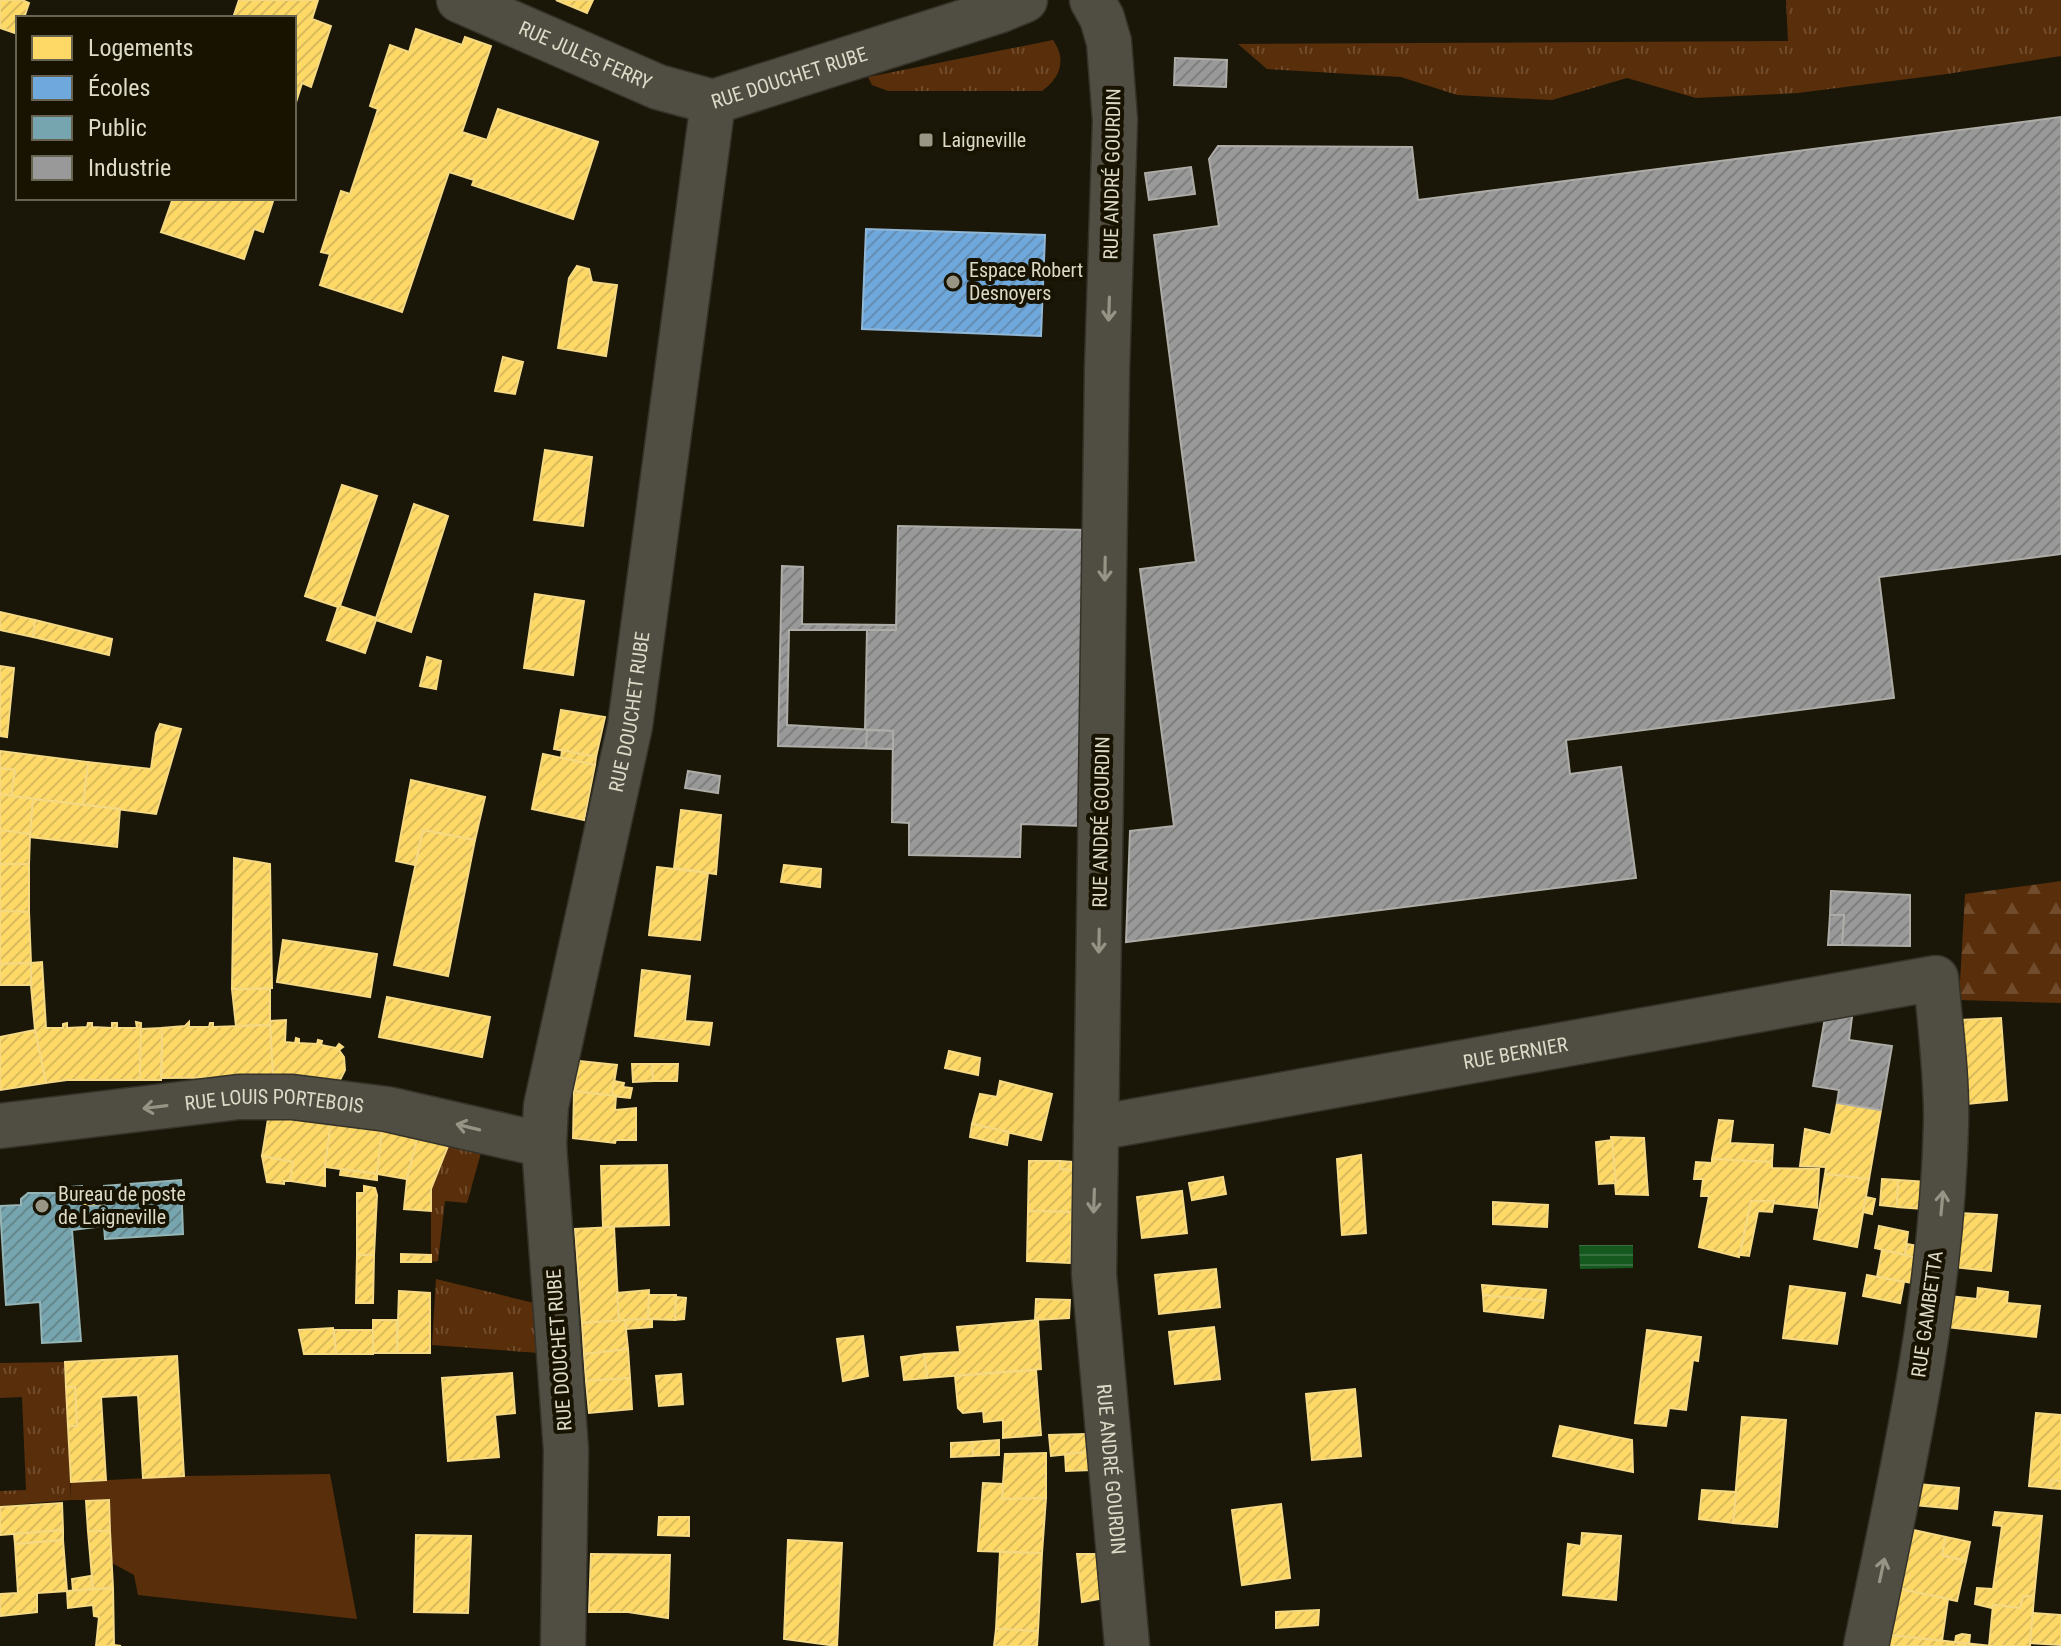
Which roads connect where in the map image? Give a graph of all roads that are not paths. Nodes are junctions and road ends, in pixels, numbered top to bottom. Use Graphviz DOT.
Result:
graph roads {
  1 [pos="459,0"];
  2 [pos="1025,0"];
  3 [pos="1092,0"];
  4 [pos="713,102"];
  5 [pos="1936,978"];
  6 [pos="0,1126"];
  7 [pos="1096,1128"];
  8 [pos="544,1145"];
  9 [pos="563,1646"];
  10 [pos="1127,1646"];
  11 [pos="1866,1646"];
  1 -- 4 [label="street, RUE JULES FERRY"];
  2 -- 4 [label="street, RUE DOUCHET RUBE"];
  3 -- 7 [label="street, RUE ANDRÉ GOURDIN, one-way"];
  4 -- 8 [label="street, RUE DOUCHET RUBE"];
  5 -- 7 [label="street, RUE BERNIER"];
  11 -- 5 [label="street, RUE GAMBETTA, one-way"];
  8 -- 6 [label="street, RUE LOUIS PORTEBOIS, one-way"];
  7 -- 10 [label="street, RUE ANDRÉ GOURDIN, one-way"];
  8 -- 9 [label="street, RUE DOUCHET RUBE"];
}
